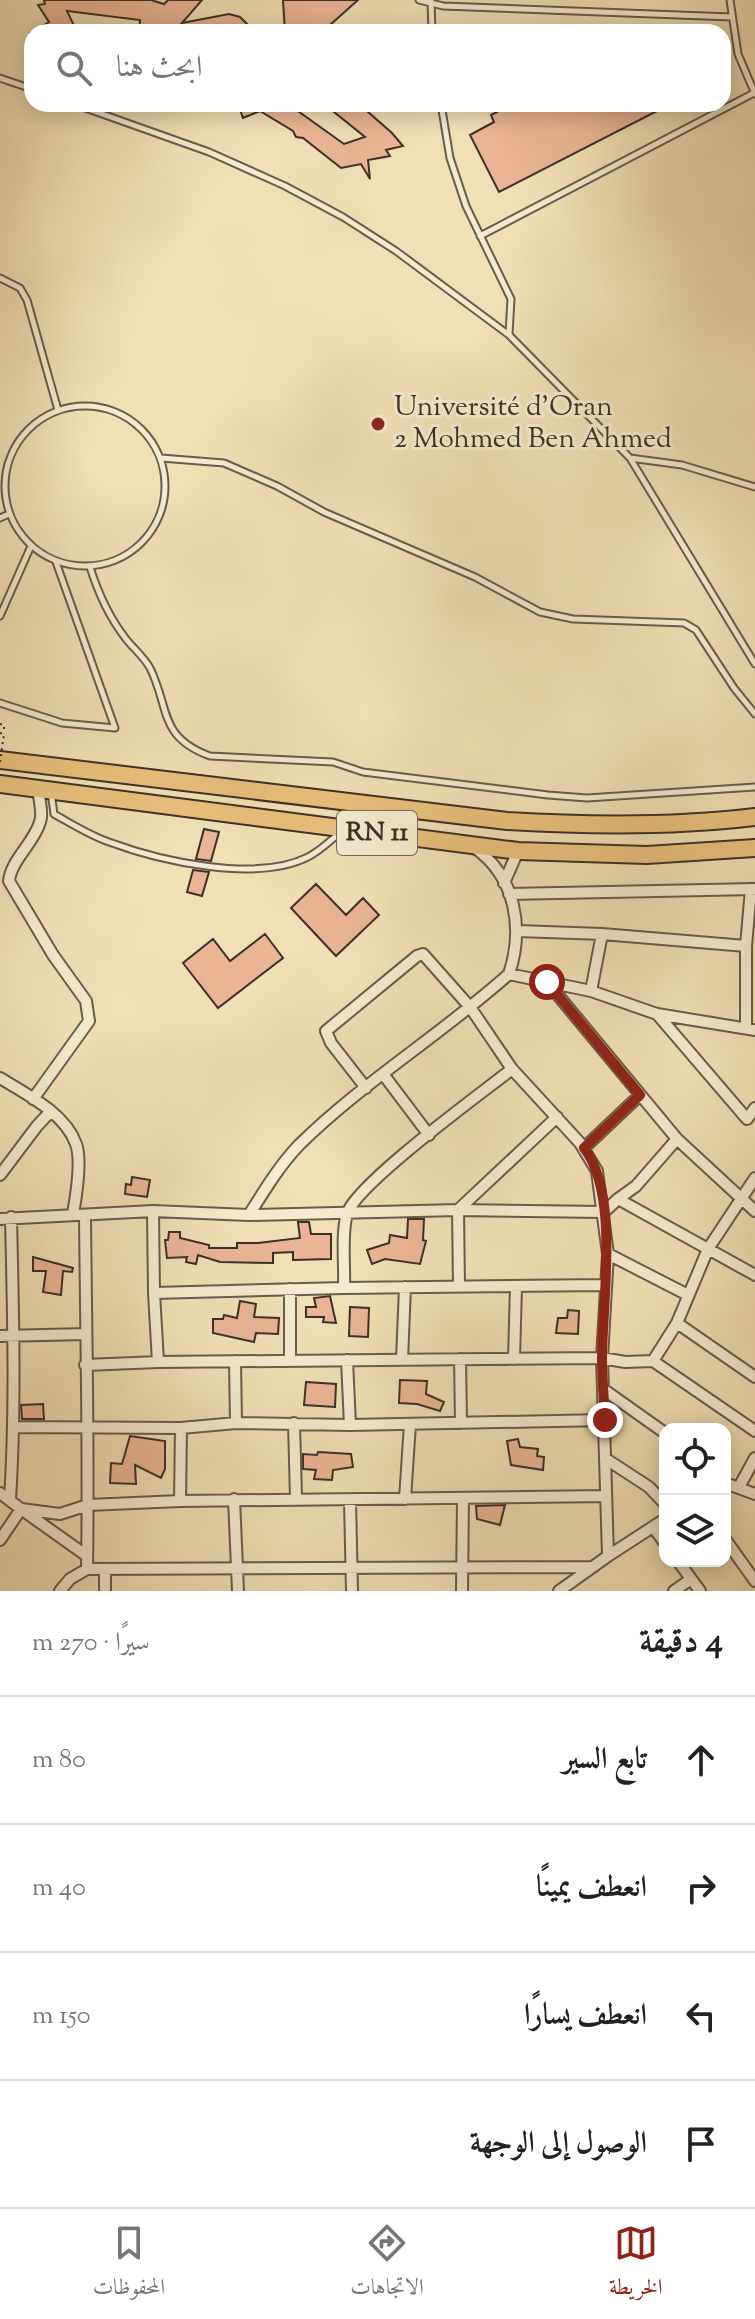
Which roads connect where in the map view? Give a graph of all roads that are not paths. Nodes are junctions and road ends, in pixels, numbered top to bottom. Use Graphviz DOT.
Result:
graph roads {
  1 [pos="419,0"];
  2 [pos="730,0"];
  3 [pos="431,2"];
  4 [pos="731,17"];
  5 [pos="432,24"];
  6 [pos="0,78"];
  7 [pos="24,86"];
  8 [pos="754,94"];
  9 [pos="731,106"];
  10 [pos="96,112"];
  11 [pos="442,112"];
  12 [pos="719,112"];
  13 [pos="480,236"];
  14 [pos="0,278"];
  15 [pos="509,335"];
  16 [pos="58,410"];
  17 [pos="161,458"];
  18 [pos="630,458"];
  19 [pos="755,487"];
  20 [pos="9,514"];
  21 [pos="0,518"];
  22 [pos="31,546"];
  23 [pos="56,561"];
  24 [pos="90,567"];
  25 [pos="0,616"];
  26 [pos="755,664"];
  27 [pos="0,703"];
  28 [pos="755,714"];
  29 [pos="0,761"];
  30 [pos="0,784"];
  31 [pos="755,787"];
  32 [pos="0,791"];
  33 [pos="44,793"];
  34 [pos="755,817"];
  35 [pos="344,829"];
  36 [pos="468,844"];
  37 [pos="751,849"];
  38 [pos="518,851"];
  39 [pos="507,888"];
  40 [pos="753,889"];
  41 [pos="518,931"];
  42 [pos="602,934"];
  43 [pos="746,946"];
  44 [pos="509,974"];
  45 [pos="547,982"];
  46 [pos="591,991"];
  47 [pos="470,1007"];
  48 [pos="657,1014"];
  49 [pos="750,1028"];
  50 [pos="512,1069"];
  51 [pos="383,1074"];
  52 [pos="0,1078"];
  53 [pos="366,1088"];
  54 [pos="640,1095"];
  55 [pos="33,1099"];
  56 [pos="755,1108"];
  57 [pos="50,1112"];
  58 [pos="557,1117"];
  59 [pos="429,1135"];
  60 [pos="677,1139"];
  61 [pos="584,1148"];
  62 [pos="0,1175"];
  63 [pos="755,1178"];
  64 [pos="740,1197"];
  65 [pos="618,1199"];
  66 [pos="458,1210"];
  67 [pos="153,1211"];
  68 [pos="755,1211"];
  69 [pos="604,1212"];
  70 [pos="73,1214"];
  71 [pos="85,1215"];
  72 [pos="249,1215"];
  73 [pos="347,1215"];
  74 [pos="5,1218"];
  75 [pos="708,1249"];
  76 [pos="608,1254"];
  77 [pos="755,1275"];
  78 [pos="605,1285"];
  79 [pos="459,1286"];
  80 [pos="516,1286"];
  81 [pos="405,1287"];
  82 [pos="344,1288"];
  83 [pos="290,1289"];
  84 [pos="154,1293"];
  85 [pos="688,1295"];
  86 [pos="677,1323"];
  87 [pos="86,1334"];
  88 [pos="0,1336"];
  89 [pos="15,1336"];
  90 [pos="602,1358"];
  91 [pos="460,1359"];
  92 [pos="514,1359"];
  93 [pos="347,1360"];
  94 [pos="402,1360"];
  95 [pos="235,1361"];
  96 [pos="290,1361"];
  97 [pos="653,1361"];
  98 [pos="158,1362"];
  99 [pos="85,1365"];
  100 [pos="755,1377"];
  101 [pos="603,1389"];
  102 [pos="605,1420"];
  103 [pos="236,1423"];
  104 [pos="294,1423"];
  105 [pos="461,1423"];
  106 [pos="410,1424"];
  107 [pos="350,1425"];
  108 [pos="15,1427"];
  109 [pos="88,1428"];
  110 [pos="181,1428"];
  111 [pos="659,1429"];
  112 [pos="755,1431"];
  113 [pos="755,1458"];
  114 [pos="606,1459"];
  115 [pos="731,1485"];
  116 [pos="739,1487"];
  117 [pos="0,1493"];
  118 [pos="755,1494"];
  119 [pos="606,1496"];
  120 [pos="296,1498"];
  121 [pos="463,1498"];
  122 [pos="659,1498"];
  123 [pos="234,1499"];
  124 [pos="405,1499"];
  125 [pos="10,1500"];
  126 [pos="350,1500"];
  127 [pos="180,1501"];
  128 [pos="88,1505"];
  129 [pos="21,1509"];
  130 [pos="659,1523"];
  131 [pos="653,1527"];
  132 [pos="659,1535"];
  133 [pos="0,1540"];
  134 [pos="731,1547"];
  135 [pos="87,1556"];
  136 [pos="608,1556"];
  137 [pos="462,1567"];
  138 [pos="593,1567"];
  139 [pos="682,1567"];
  140 [pos="238,1568"];
  141 [pos="352,1568"];
  142 [pos="87,1569"];
  143 [pos="105,1569"];
  144 [pos="691,1579"];
  145 [pos="755,1581"];
  146 [pos="60,1591"];
  147 [pos="105,1591"];
  148 [pos="238,1591"];
  149 [pos="352,1591"];
  150 [pos="462,1591"];
  151 [pos="559,1591"];
  152 [pos="674,1591"];
  153 [pos="700,1591"];
  1 -- 3 [label="lane"];
  2 -- 4 [label="lane"];
  3 -- 4 [label="lane"];
  3 -- 5 [label="lane"];
  4 -- 8 [label="lane"];
  6 -- 7 [label="lane"];
  8 -- 9 [label="lane"];
  10 -- 15 [label="lane"];
  11 -- 13 [label="lane"];
  12 -- 13 [label="lane"];
  13 -- 15 [label="lane"];
  14 -- 16 [label="lane"];
  15 -- 18 [label="lane"];
  16 -- 17 [label="lane"];
  16 -- 20 [label="lane"];
  17 -- 24 [label="lane"];
  17 -- 28 [label="lane"];
  18 -- 19 [label="lane"];
  18 -- 26 [label="lane"];
  20 -- 21 [label="lane"];
  20 -- 22 [label="lane"];
  22 -- 23 [label="lane"];
  22 -- 25 [label="lane"];
  23 -- 24 [label="lane"];
  23 -- 27 [label="lane"];
  24 -- 31 [label="lane"];
  29 -- 34 [label="highway, RN 11"];
  30 -- 33 [label="highway, RN 11"];
  32 -- 33 [label="street"];
  33 -- 35 [label="highway, RN 11"];
  33 -- 35 [label="lane"];
  33 -- 55 [label="street"];
  35 -- 36 [label="highway, RN 11"];
  36 -- 38 [label="highway, RN 11"];
  36 -- 39 [label="street"];
  37 -- 38 [label="highway, RN 11"];
  38 -- 39 [label="street"];
  39 -- 40 [label="street"];
  39 -- 41 [label="street"];
  40 -- 43 [label="street"];
  41 -- 42 [label="street"];
  41 -- 44 [label="street"];
  42 -- 43 [label="street"];
  42 -- 46 [label="street"];
  43 -- 49 [label="street"];
  44 -- 45 [label="street"];
  44 -- 47 [label="street"];
  45 -- 46 [label="street"];
  45 -- 54 [label="street"];
  46 -- 48 [label="street"];
  47 -- 50 [label="street"];
  47 -- 51 [label="street"];
  47 -- 53 [label="street"];
  48 -- 49 [label="street"];
  48 -- 56 [label="street"];
  50 -- 58 [label="street"];
  50 -- 59 [label="street"];
  51 -- 53 [label="street"];
  51 -- 59 [label="street"];
  52 -- 55 [label="street"];
  53 -- 72 [label="street"];
  54 -- 60 [label="street"];
  54 -- 61 [label="street"];
  55 -- 57 [label="street"];
  57 -- 62 [label="street"];
  57 -- 70 [label="street"];
  58 -- 61 [label="street"];
  58 -- 66 [label="street"];
  59 -- 73 [label="street"];
  60 -- 64 [label="street"];
  60 -- 65 [label="street"];
  61 -- 69 [label="street"];
  63 -- 64 [label="street"];
  64 -- 68 [label="street"];
  64 -- 75 [label="street"];
  65 -- 69 [label="street"];
  65 -- 75 [label="street"];
  66 -- 69 [label="street"];
  66 -- 73 [label="street"];
  66 -- 79 [label="street"];
  67 -- 71 [label="street"];
  67 -- 72 [label="street"];
  67 -- 84 [label="street"];
  69 -- 76 [label="street"];
  70 -- 71 [label="street"];
  70 -- 74 [label="street"];
  71 -- 87 [label="street"];
  72 -- 73 [label="street"];
  73 -- 82 [label="street"];
  74 -- 89 [label="street"];
  75 -- 77 [label="street"];
  75 -- 85 [label="street"];
  76 -- 78 [label="street"];
  76 -- 85 [label="street"];
  78 -- 80 [label="street"];
  78 -- 90 [label="street"];
  79 -- 80 [label="street"];
  79 -- 81 [label="street"];
  80 -- 92 [label="street"];
  81 -- 82 [label="street"];
  81 -- 94 [label="street"];
  82 -- 83 [label="street"];
  83 -- 84 [label="street"];
  83 -- 96 [label="street"];
  84 -- 98 [label="street"];
  85 -- 86 [label="street"];
  86 -- 97 [label="street"];
  86 -- 100 [label="street"];
  87 -- 89 [label="street"];
  87 -- 99 [label="street"];
  88 -- 89 [label="street"];
  89 -- 108 [label="street"];
  90 -- 92 [label="street"];
  90 -- 97 [label="street"];
  90 -- 101 [label="street"];
  91 -- 92 [label="street"];
  91 -- 94 [label="street"];
  91 -- 105 [label="street"];
  93 -- 94 [label="street"];
  93 -- 96 [label="street"];
  93 -- 107 [label="street"];
  95 -- 96 [label="street"];
  95 -- 98 [label="street"];
  95 -- 103 [label="street"];
  97 -- 112 [label="street"];
  98 -- 99 [label="street"];
  99 -- 109 [label="street"];
  101 -- 102 [label="street"];
  101 -- 111 [label="street"];
  102 -- 105 [label="street"];
  102 -- 114 [label="street"];
  103 -- 104 [label="street"];
  103 -- 110 [label="street"];
  104 -- 107 [label="street"];
  104 -- 120 [label="street"];
  105 -- 106 [label="street"];
  106 -- 107 [label="street"];
  106 -- 124 [label="street"];
  108 -- 109 [label="street"];
  108 -- 125 [label="street"];
  109 -- 110 [label="street"];
  109 -- 128 [label="street"];
  110 -- 127 [label="street"];
  113 -- 116 [label="street"];
  114 -- 119 [label="street"];
  114 -- 122 [label="street"];
  115 -- 116 [label="street"];
  116 -- 118 [label="street"];
  117 -- 125 [label="street"];
  119 -- 121 [label="street"];
  119 -- 136 [label="street"];
  120 -- 123 [label="street"];
  120 -- 126 [label="street"];
  121 -- 124 [label="street"];
  121 -- 137 [label="street"];
  123 -- 127 [label="street"];
  123 -- 140 [label="street"];
  124 -- 126 [label="street"];
  125 -- 129 [label="street"];
  126 -- 141 [label="street"];
  127 -- 128 [label="street"];
  128 -- 129 [label="street"];
  128 -- 135 [label="street"];
  129 -- 133 [label="street"];
  129 -- 135 [label="street"];
  130 -- 131 [label="street"];
  131 -- 132 [label="street"];
  131 -- 136 [label="street"];
  134 -- 145 [label="street"];
  135 -- 142 [label="street"];
  136 -- 138 [label="street"];
  137 -- 138 [label="street"];
  137 -- 141 [label="street"];
  137 -- 150 [label="street"];
  138 -- 151 [label="street"];
  139 -- 144 [label="street"];
  140 -- 141 [label="street"];
  140 -- 143 [label="street"];
  140 -- 148 [label="street"];
  141 -- 149 [label="street"];
  142 -- 143 [label="street"];
  142 -- 146 [label="street"];
  143 -- 147 [label="street"];
  144 -- 152 [label="street"];
  144 -- 153 [label="street"];
}
